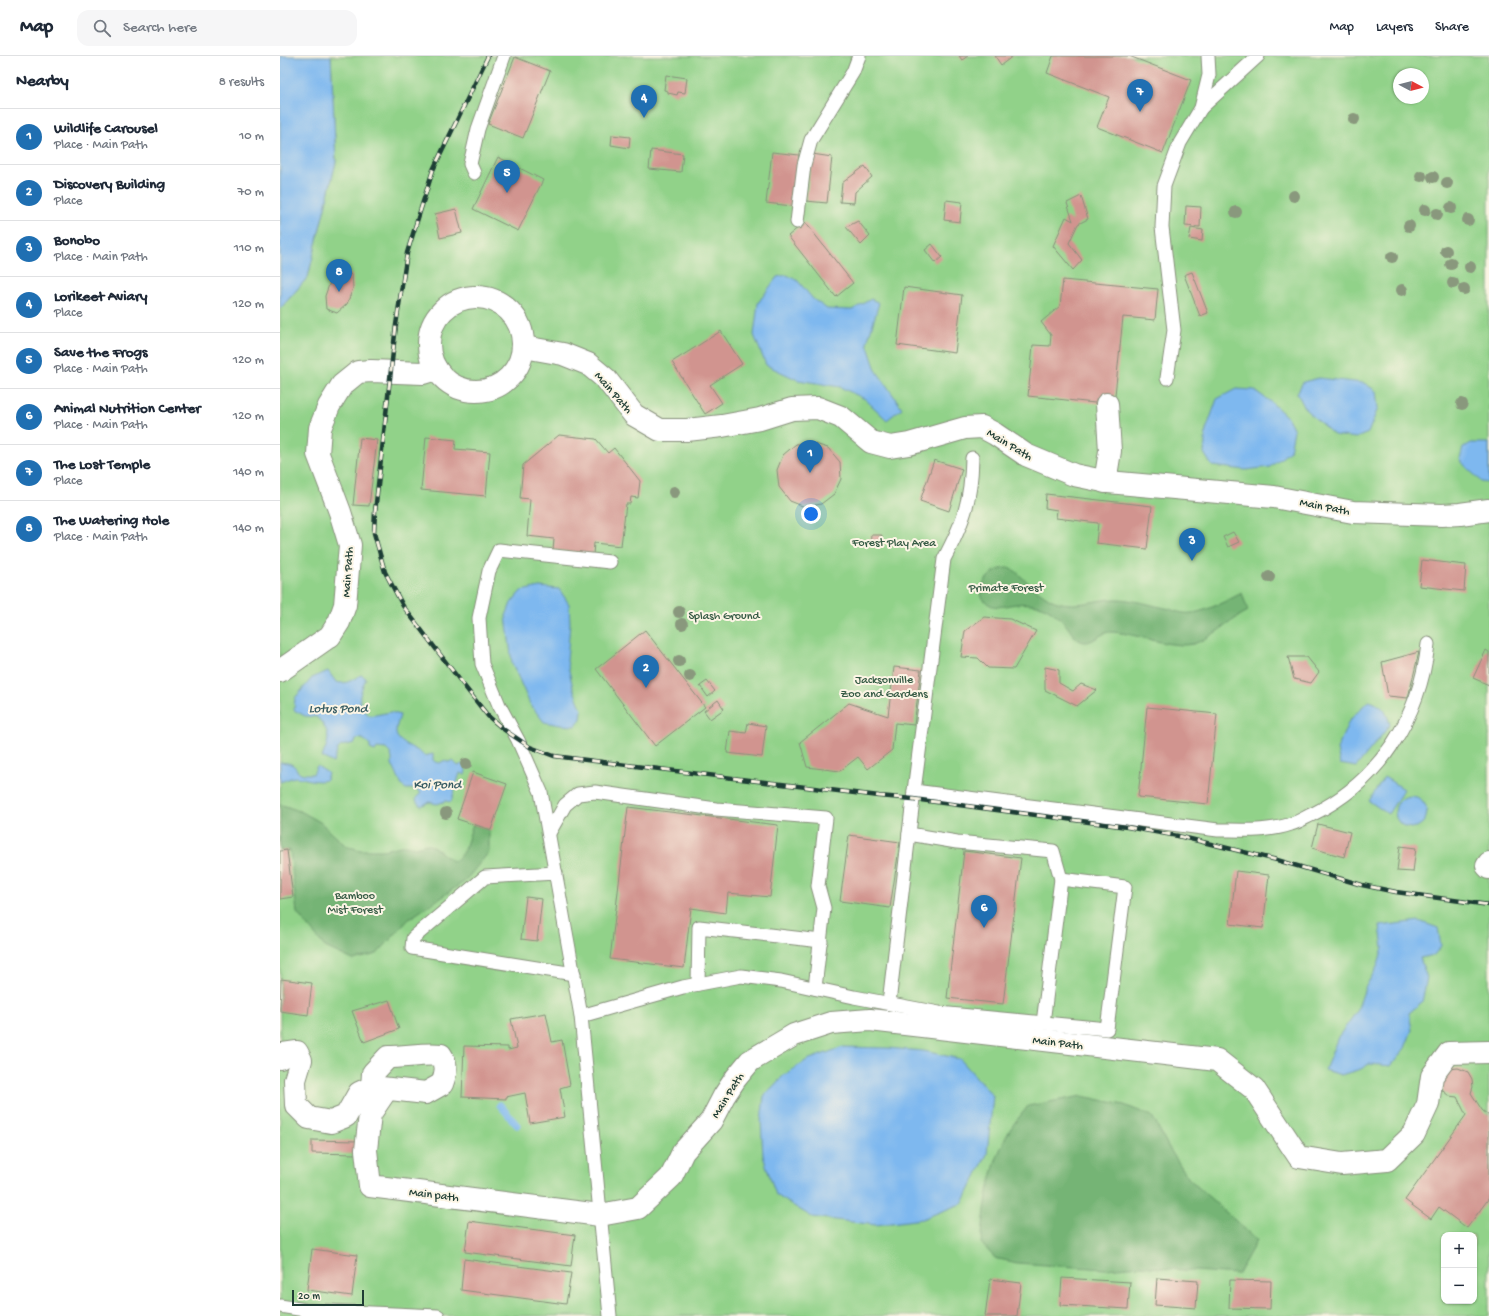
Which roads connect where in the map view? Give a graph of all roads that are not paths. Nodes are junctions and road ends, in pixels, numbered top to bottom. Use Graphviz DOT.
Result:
graph roads {
  1 [pos="504,56"];
  2 [pos="859,56"];
  3 [pos="1208,56"];
  4 [pos="1258,56"];
  5 [pos="1201,108"];
  6 [pos="474,173"];
  7 [pos="797,222"];
  8 [pos="524,347"];
  9 [pos="436,369"];
  10 [pos="1167,378"];
  11 [pos="1107,404"];
  12 [pos="972,458"];
  13 [pos="1105,482"];
  14 [pos="1489,510"];
  15 [pos="610,562"];
  16 [pos="1428,644"];
  17 [pos="280,672"];
  18 [pos="914,791"];
  19 [pos="549,833"];
  20 [pos="909,834"];
  21 [pos="1489,864"];
  22 [pos="1489,868"];
  23 [pos="556,873"];
  24 [pos="1061,879"];
  25 [pos="821,941"];
  26 [pos="574,974"];
  27 [pos="698,984"];
  28 [pos="815,988"];
  29 [pos="889,1004"];
  30 [pos="581,1016"];
  31 [pos="1043,1023"];
  32 [pos="1489,1052"];
  33 [pos="280,1058"];
  34 [pos="600,1215"];
  35 [pos="280,1306"];
  36 [pos="438,1316"];
  37 [pos="610,1316"];
  1 -- 6 [label="lane"];
  2 -- 7 [label="lane"];
  3 -- 5 [label="lane"];
  4 -- 5 [label="lane"];
  5 -- 10 [label="lane"];
  8 -- 9 [label="street"];
  8 -- 9 [label="street"];
  8 -- 13 [label="street, Main Path"];
  9 -- 17 [label="street, Main Path"];
  11 -- 13 [label="street"];
  12 -- 18 [label="lane"];
  13 -- 14 [label="street, Main Path"];
  15 -- 19 [label="lane"];
  16 -- 18 [label="lane"];
  18 -- 20 [label="lane"];
  19 -- 23 [label="lane"];
  19 -- 25 [label="lane"];
  20 -- 24 [label="lane"];
  20 -- 29 [label="lane"];
  21 -- 22 [label="street"];
  23 -- 26 [label="lane"];
  23 -- 26 [label="lane"];
  24 -- 31 [label="lane"];
  24 -- 31 [label="lane"];
  25 -- 27 [label="lane"];
  25 -- 28 [label="lane"];
  26 -- 30 [label="lane"];
  27 -- 28 [label="lane"];
  27 -- 30 [label="lane"];
  28 -- 29 [label="lane"];
  29 -- 31 [label="lane"];
  30 -- 34 [label="lane"];
  32 -- 34 [label="street, Main Path"];
  33 -- 34 [label="street, Main path"];
  34 -- 37 [label="lane"];
  35 -- 36 [label="lane"];
}
